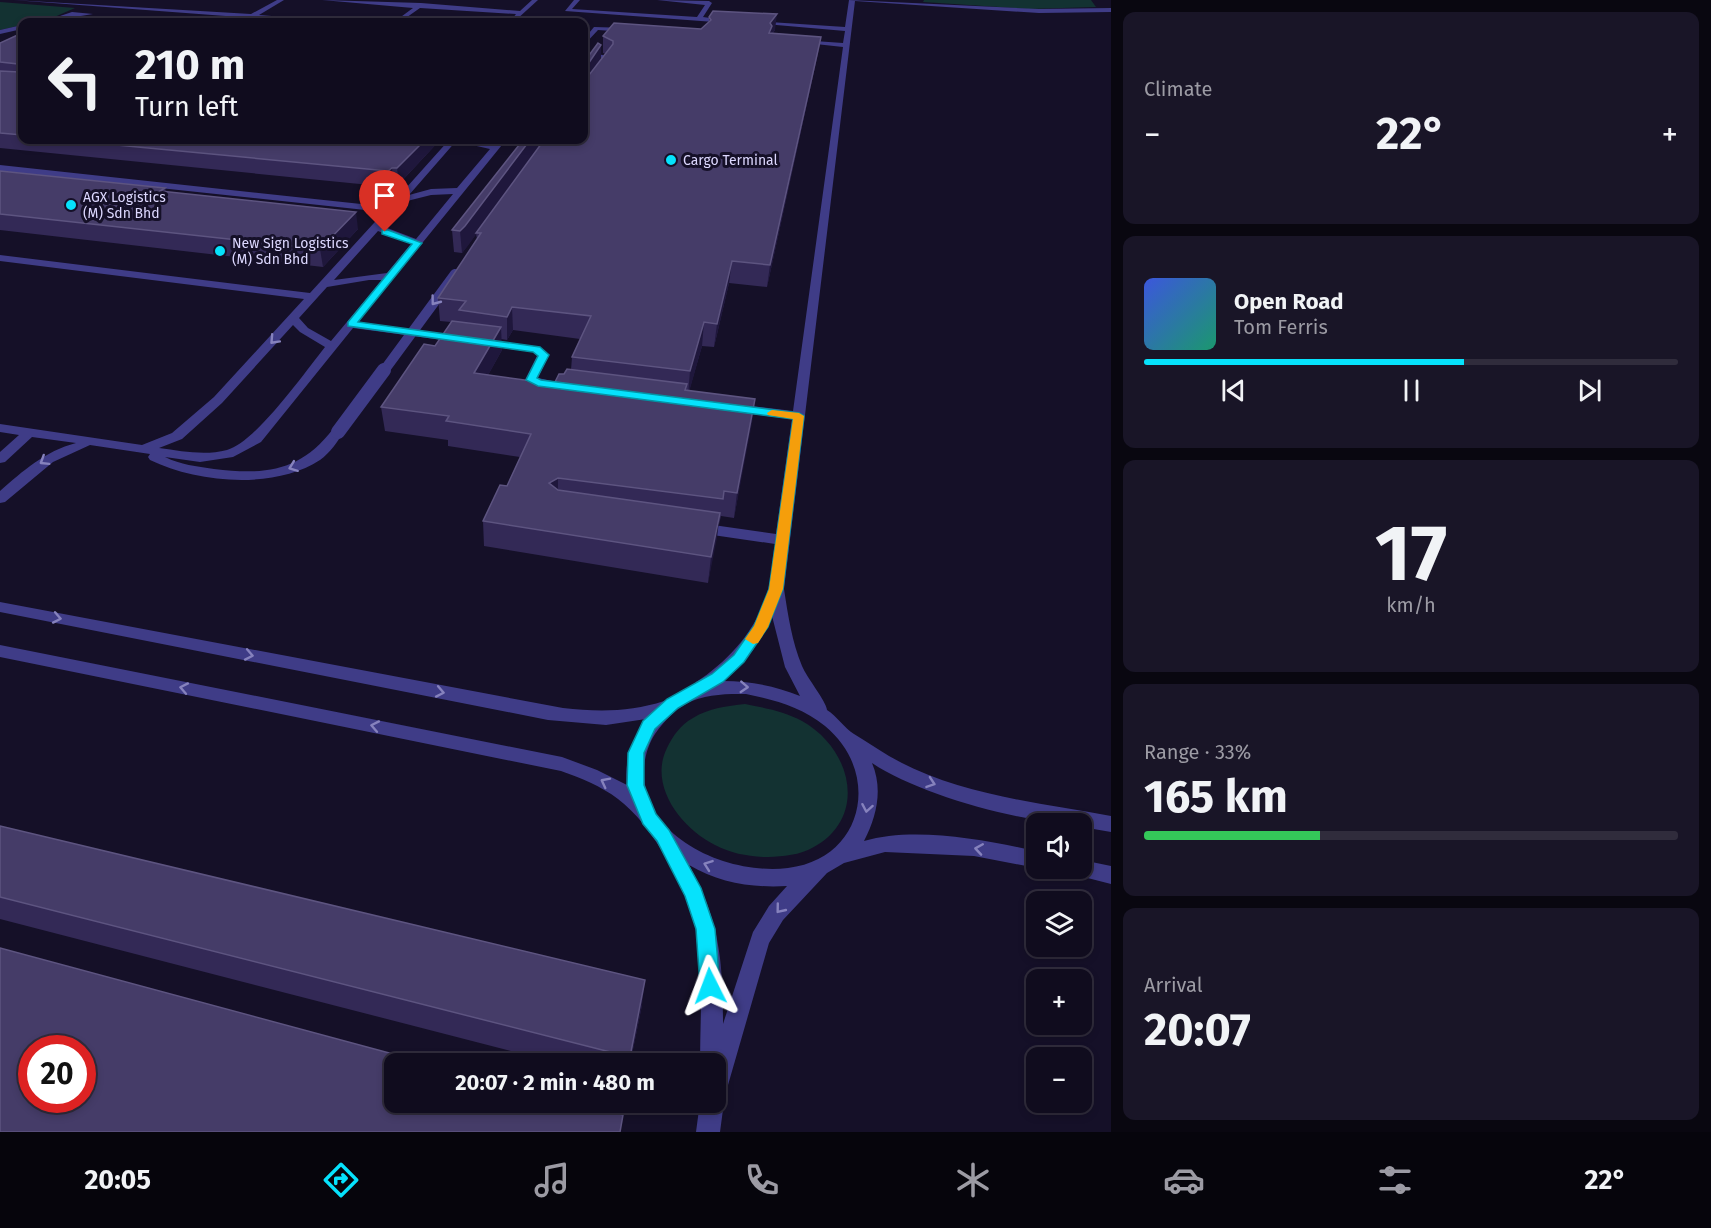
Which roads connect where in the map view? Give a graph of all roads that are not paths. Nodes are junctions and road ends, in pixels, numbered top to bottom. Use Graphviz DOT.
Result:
graph roads {
  1 [pos="16,0"];
  2 [pos="131,0"];
  3 [pos="281,0"];
  4 [pos="325,0"];
  5 [pos="389,0"];
  6 [pos="535,0"];
  7 [pos="577,0"];
  8 [pos="660,0"];
  9 [pos="854,0"];
  10 [pos="425,3"];
  11 [pos="116,7"];
  12 [pos="1111,10"];
  13 [pos="524,11"];
  14 [pos="95,14"];
  15 [pos="251,16"];
  16 [pos="60,18"];
  17 [pos="282,18"];
  18 [pos="404,18"];
  19 [pos="516,18"];
  20 [pos="699,19"];
  21 [pos="733,22"];
  22 [pos="745,22"];
  23 [pos="18,28"];
  24 [pos="848,29"];
  25 [pos="639,31"];
  26 [pos="0,32"];
  27 [pos="588,37"];
  28 [pos="794,42"];
  29 [pos="846,45"];
  30 [pos="588,55"];
  31 [pos="588,88"];
  32 [pos="449,144"];
  33 [pos="499,144"];
  34 [pos="0,168"];
  35 [pos="460,191"];
  36 [pos="399,200"];
  37 [pos="390,210"];
  38 [pos="376,228"];
  39 [pos="418,243"];
  40 [pos="0,258"];
  41 [pos="463,263"];
  42 [pos="391,276"];
  43 [pos="325,284"];
  44 [pos="313,297"];
  45 [pos="293,318"];
  46 [pos="351,324"];
  47 [pos="333,347"];
  48 [pos="568,387"];
  49 [pos="718,406"];
  50 [pos="799,416"];
  51 [pos="0,428"];
  52 [pos="29,433"];
  53 [pos="99,444"];
  54 [pos="142,450"];
  55 [pos="0,459"];
  56 [pos="0,499"];
  57 [pos="688,527"];
  58 [pos="782,540"];
  59 [pos="776,589"];
  60 [pos="0,607"];
  61 [pos="0,651"];
  62 [pos="689,695"];
  63 [pos="672,704"];
  64 [pos="830,719"];
  65 [pos="845,734"];
  66 [pos="649,819"];
  67 [pos="1111,824"];
  68 [pos="663,836"];
  69 [pos="840,856"];
  70 [pos="1026,858"];
  71 [pos="821,868"];
  72 [pos="1092,871"];
  73 [pos="1111,875"];
  74 [pos="712,1053"];
  75 [pos="726,1053"];
  76 [pos="711,1113"];
  77 [pos="708,1132"];
  1 -- 11 [label="street"];
  2 -- 11 [label="street"];
  3 -- 15 [label="street"];
  4 -- 10 [label="street"];
  5 -- 10 [label="street"];
  6 -- 13 [label="street"];
  7 -- 20 [label="street"];
  8 -- 20 [label="street"];
  9 -- 12 [label="street"];
  9 -- 24 [label="street"];
  10 -- 13 [label="street"];
  10 -- 18 [label="street"];
  11 -- 15 [label="street"];
  13 -- 19 [label="street"];
  14 -- 16 [label="street"];
  15 -- 17 [label="street"];
  20 -- 21 [label="street"];
  22 -- 24 [label="street"];
  23 -- 26 [label="street"];
  24 -- 29 [label="street"];
  25 -- 27 [label="street"];
  28 -- 29 [label="street"];
  29 -- 50 [label="street"];
  30 -- 31 [label="street"];
  32 -- 36 [label="street"];
  33 -- 35 [label="street"];
  34 -- 37 [label="street"];
  35 -- 36 [label="street"];
  35 -- 39 [label="street"];
  36 -- 37 [label="street"];
  37 -- 38 [label="street"];
  38 -- 39 [label="street"];
  38 -- 43 [label="street"];
  39 -- 42 [label="street"];
  40 -- 44 [label="street"];
  41 -- 54 [label="street, one-way, bridge"];
  42 -- 43 [label="street"];
  42 -- 46 [label="street"];
  43 -- 44 [label="street"];
  44 -- 45 [label="street"];
  45 -- 47 [label="street"];
  45 -- 54 [label="street, one-way"];
  46 -- 47 [label="street"];
  46 -- 48 [label="street"];
  47 -- 54 [label="street"];
  49 -- 50 [label="street"];
  50 -- 58 [label="street"];
  51 -- 52 [label="street"];
  52 -- 53 [label="street"];
  52 -- 55 [label="street"];
  53 -- 54 [label="street"];
  53 -- 56 [label="street, one-way"];
  57 -- 58 [label="street"];
  58 -- 59 [label="street"];
  59 -- 62 [label="street"];
  59 -- 64 [label="street"];
  60 -- 63 [label="street, one-way"];
  66 -- 61 [label="street, one-way"];
  62 -- 63 [label="street"];
  62 -- 64 [label="street, one-way"];
  63 -- 66 [label="street"];
  64 -- 65 [label="street"];
  65 -- 67 [label="street, one-way"];
  65 -- 69 [label="street, one-way"];
  66 -- 68 [label="street"];
  71 -- 68 [label="street, one-way"];
  68 -- 74 [label="street"];
  70 -- 69 [label="street, one-way"];
  69 -- 71 [label="street"];
  71 -- 75 [label="street, one-way"];
  72 -- 73 [label="street"];
  76 -- 77 [label="street"];
}
